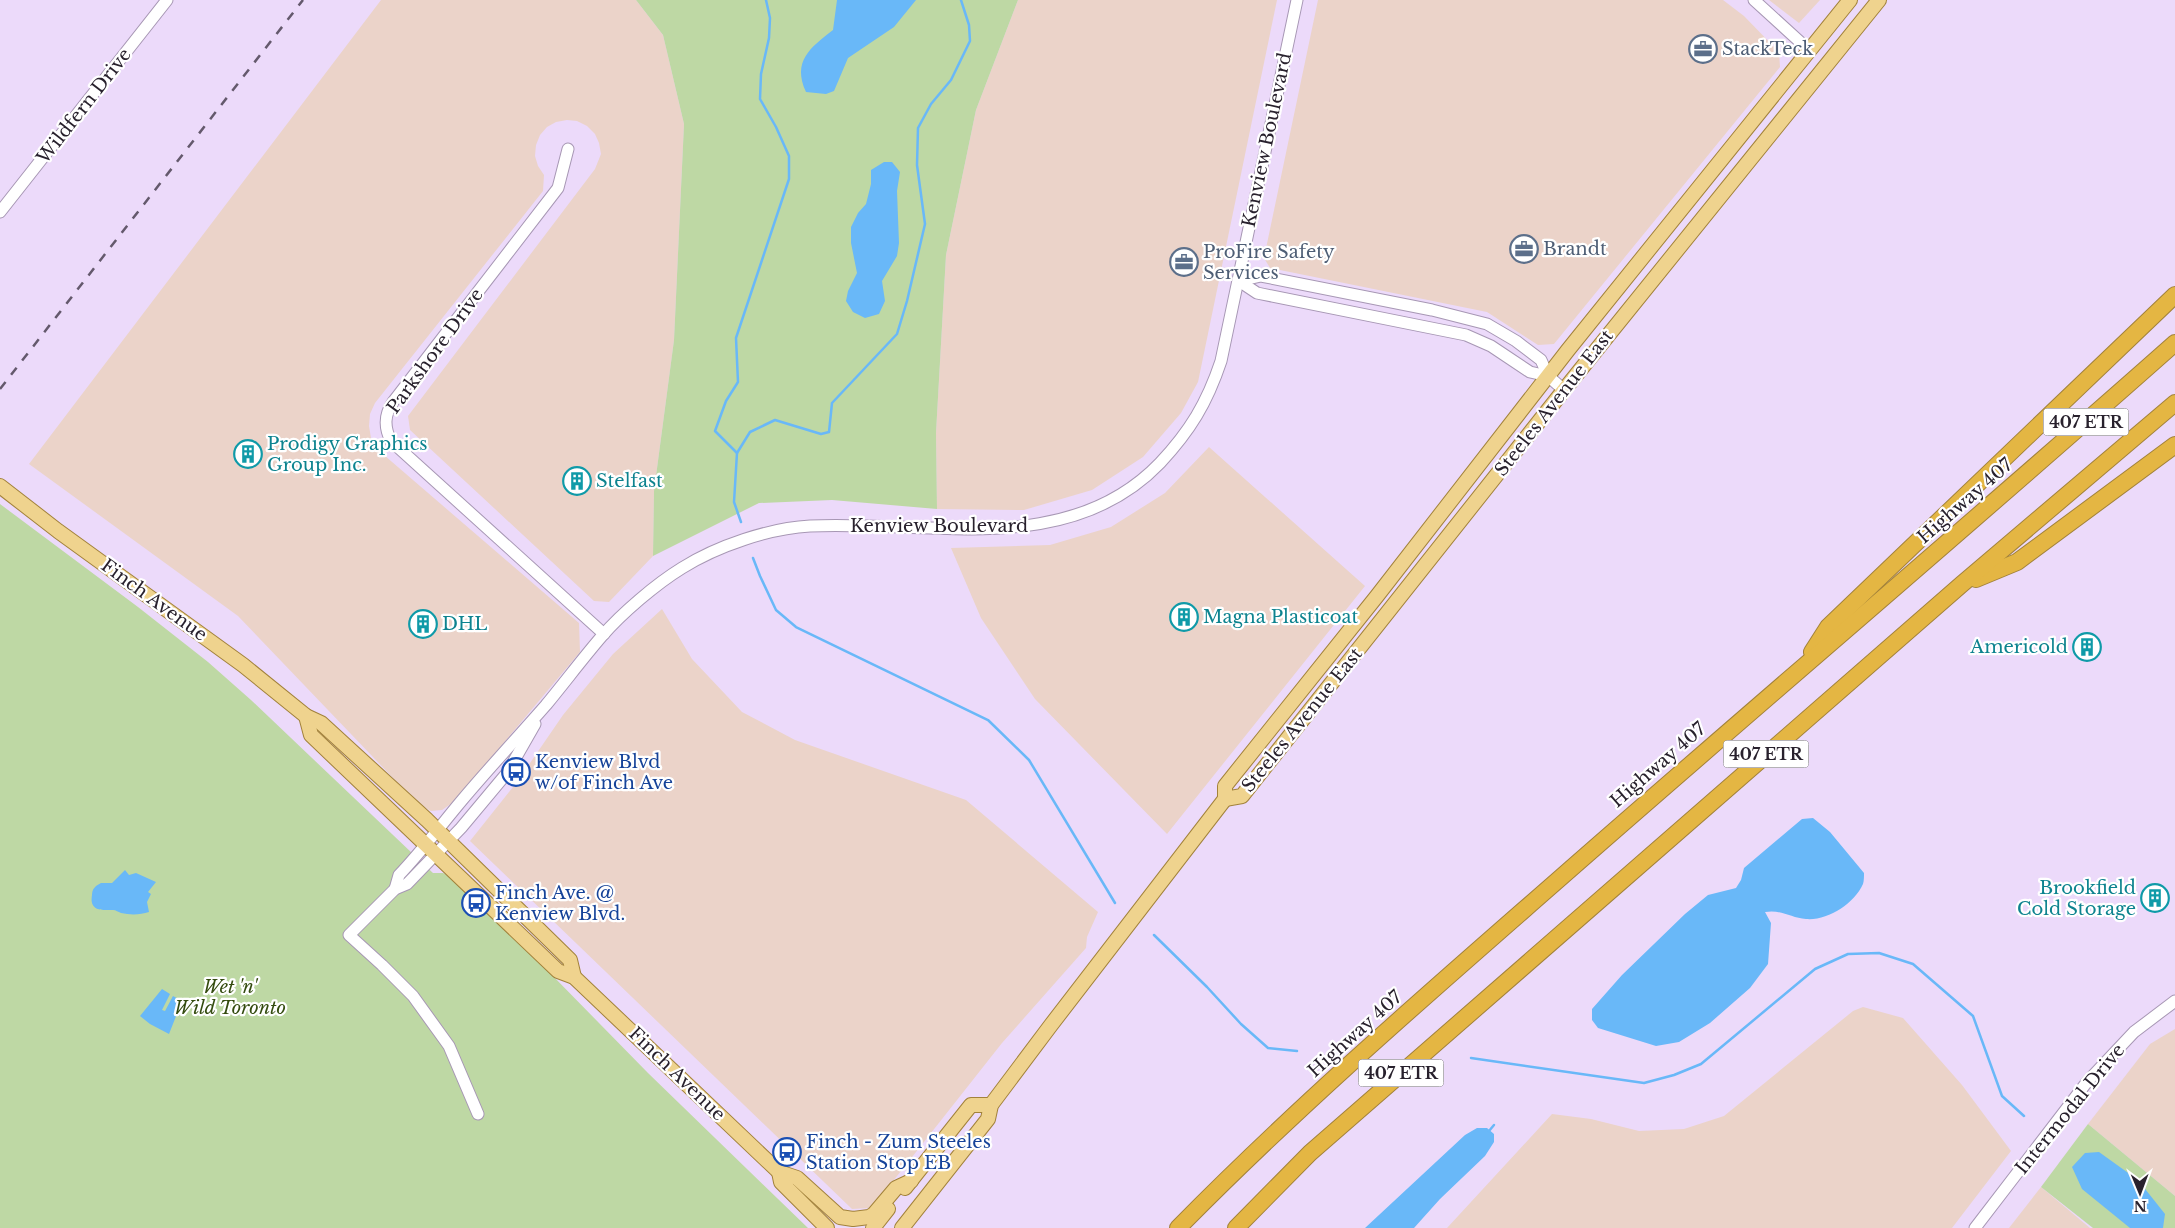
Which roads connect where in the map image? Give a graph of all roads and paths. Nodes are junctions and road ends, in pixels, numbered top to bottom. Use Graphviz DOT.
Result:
graph roads {
  1 [pos="167,0"];
  2 [pos="1296,0"];
  3 [pos="1754,0"];
  4 [pos="1850,0"];
  5 [pos="1880,0"];
  6 [pos="1810,51"];
  7 [pos="568,149"];
  8 [pos="0,212"];
  9 [pos="1239,281"];
  10 [pos="2175,295"];
  11 [pos="1432,310"];
  12 [pos="1428,328"];
  13 [pos="2175,343"];
  14 [pos="1548,376"];
  15 [pos="1564,390"];
  16 [pos="2175,403"];
  17 [pos="2175,445"];
  18 [pos="0,486"];
  19 [pos="1962,584"];
  20 [pos="604,634"];
  21 [pos="1804,666"];
  22 [pos="546,704"];
  23 [pos="306,716"];
  24 [pos="1225,799"];
  25 [pos="438,830"];
  26 [pos="449,841"];
  27 [pos="432,848"];
  28 [pos="574,977"];
  29 [pos="2175,1001"];
  30 [pos="991,1105"];
  31 [pos="478,1114"];
  32 [pos="784,1174"];
  33 [pos="910,1181"];
  34 [pos="828,1228"];
  35 [pos="845,1228"];
  36 [pos="873,1228"];
  37 [pos="902,1228"];
  38 [pos="1178,1228"];
  39 [pos="1236,1228"];
  40 [pos="1975,1228"];
  1 -- 8 [label="street, Wildfern Drive"];
  2 -- 9 [label="street, Kenview Boulevard"];
  3 -- 6 [label="street"];
  4 -- 6 [label="main road, Steeles Avenue East"];
  5 -- 15 [label="main road, Steeles Avenue East"];
  6 -- 14 [label="main road, Steeles Avenue East"];
  7 -- 20 [label="street, Parkshore Drive"];
  9 -- 11 [label="street"];
  9 -- 12 [label="street"];
  9 -- 20 [label="street, Kenview Boulevard"];
  10 -- 21 [label="highway"];
  11 -- 12 [label="street"];
  11 -- 14 [label="street"];
  12 -- 14 [label="street"];
  13 -- 21 [label="highway, Highway 407 / 407 ETR"];
  14 -- 15 [label="street"];
  14 -- 24 [label="main road, Steeles Avenue East"];
  15 -- 24 [label="main road, Steeles Avenue East"];
  16 -- 19 [label="highway, 407 ETR"];
  17 -- 19 [label="highway"];
  18 -- 23 [label="main road, Finch Avenue"];
  19 -- 39 [label="highway, 407 ETR"];
  20 -- 22 [label="street, Kenview Boulevard"];
  21 -- 38 [label="highway, Highway 407 / 407 ETR"];
  22 -- 25 [label="street, Kenview Boulevard"];
  22 -- 26 [label="street, Kenview Boulevard"];
  23 -- 25 [label="main road, Finch Avenue"];
  23 -- 27 [label="main road, Finch Avenue"];
  24 -- 30 [label="main road, Steeles Avenue East"];
  25 -- 26 [label="main road, Finch Avenue"];
  25 -- 27 [label="street, Kenview Boulevard"];
  26 -- 27 [label="street, Kenview Boulevard"];
  26 -- 28 [label="main road, Finch Avenue"];
  27 -- 28 [label="main road, Finch Avenue"];
  27 -- 31 [label="street"];
  28 -- 32 [label="main road, Finch Avenue"];
  29 -- 40 [label="street, Intermodal Drive"];
  30 -- 33 [label="main road"];
  30 -- 37 [label="main road, Steeles Avenue East"];
  32 -- 33 [label="main road"];
  32 -- 34 [label="main road, Finch Avenue"];
  32 -- 35 [label="main road, Finch Avenue"];
  33 -- 36 [label="main road"];
}
